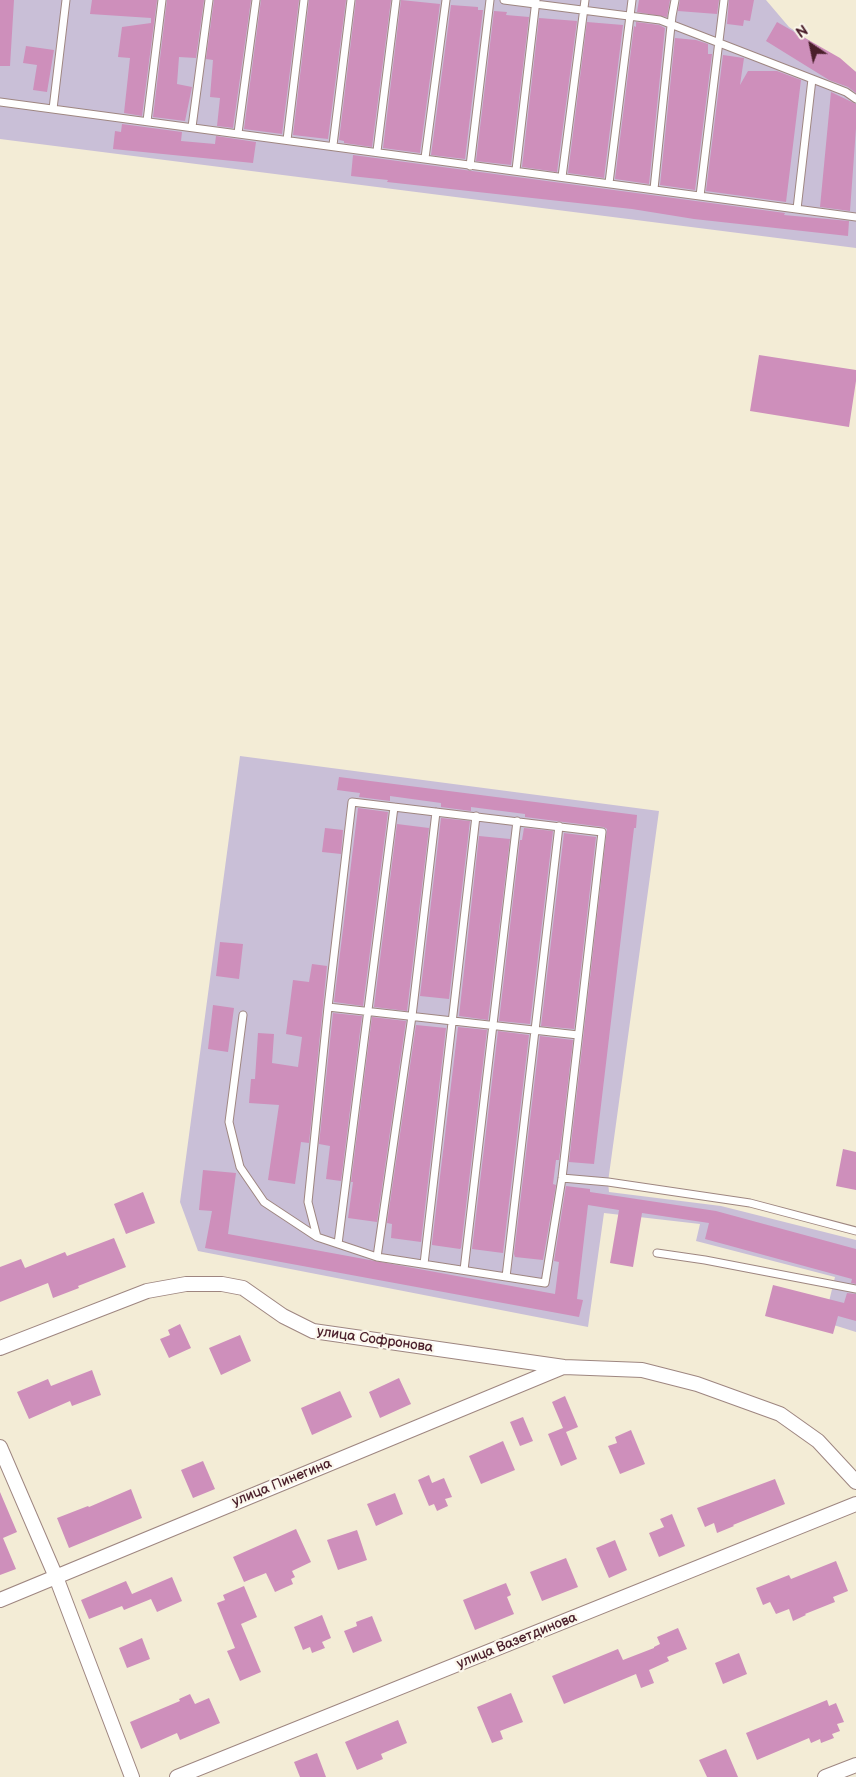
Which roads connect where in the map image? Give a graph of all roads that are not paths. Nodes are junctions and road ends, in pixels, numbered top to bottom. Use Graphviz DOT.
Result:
graph roads {
  1 [pos="66,0"];
  2 [pos="162,0"];
  3 [pos="209,0"];
  4 [pos="256,0"];
  5 [pos="304,0"];
  6 [pos="351,0"];
  7 [pos="396,0"];
  8 [pos="446,0"];
  9 [pos="490,0"];
  10 [pos="504,0"];
  11 [pos="585,0"];
  12 [pos="632,0"];
  13 [pos="675,0"];
  14 [pos="724,0"];
  15 [pos="536,2"];
  16 [pos="583,10"];
  17 [pos="630,16"];
  18 [pos="671,24"];
  19 [pos="719,43"];
  20 [pos="812,79"];
  21 [pos="856,99"];
  22 [pos="0,102"];
  23 [pos="53,109"];
  24 [pos="147,121"];
  25 [pos="192,127"];
  26 [pos="238,133"];
  27 [pos="287,140"];
  28 [pos="333,145"];
  29 [pos="377,152"];
  30 [pos="425,158"];
  31 [pos="470,165"];
  32 [pos="516,170"];
  33 [pos="562,177"];
  34 [pos="609,183"];
  35 [pos="654,189"];
  36 [pos="700,196"];
  37 [pos="797,209"];
  38 [pos="856,217"];
  39 [pos="394,807"];
  40 [pos="436,812"];
  41 [pos="476,816"];
  42 [pos="517,821"];
  43 [pos="559,826"];
  44 [pos="328,1006"];
  45 [pos="369,1011"];
  46 [pos="243,1015"];
  47 [pos="412,1016"];
  48 [pos="451,1021"];
  49 [pos="493,1026"];
  50 [pos="535,1030"];
  51 [pos="578,1036"];
  52 [pos="562,1178"];
  53 [pos="856,1232"];
  54 [pos="317,1237"];
  55 [pos="338,1244"];
  56 [pos="656,1254"];
  57 [pos="377,1257"];
  58 [pos="424,1264"];
  59 [pos="464,1270"];
  60 [pos="506,1277"];
  61 [pos="856,1289"];
  62 [pos="0,1348"];
  63 [pos="564,1367"];
  64 [pos="0,1447"];
  65 [pos="856,1482"];
  66 [pos="856,1504"];
  67 [pos="56,1577"];
  68 [pos="0,1600"];
  69 [pos="856,1765"];
  70 [pos="132,1777"];
  71 [pos="177,1777"];
  72 [pos="825,1777"];
  1 -- 23 [label="lane"];
  2 -- 24 [label="lane"];
  3 -- 25 [label="lane"];
  4 -- 26 [label="lane"];
  5 -- 27 [label="lane"];
  6 -- 28 [label="lane"];
  7 -- 29 [label="lane"];
  8 -- 30 [label="lane"];
  9 -- 31 [label="lane"];
  10 -- 15 [label="lane"];
  11 -- 16 [label="lane"];
  12 -- 17 [label="lane"];
  13 -- 18 [label="lane"];
  14 -- 19 [label="lane"];
  15 -- 16 [label="lane"];
  15 -- 32 [label="lane"];
  16 -- 17 [label="lane"];
  16 -- 33 [label="lane"];
  17 -- 18 [label="lane"];
  17 -- 34 [label="lane"];
  18 -- 19 [label="lane"];
  18 -- 35 [label="lane"];
  19 -- 20 [label="lane"];
  19 -- 36 [label="lane"];
  20 -- 21 [label="lane"];
  20 -- 37 [label="lane"];
  22 -- 23 [label="lane"];
  23 -- 24 [label="lane"];
  24 -- 25 [label="lane"];
  25 -- 26 [label="lane"];
  26 -- 27 [label="lane"];
  27 -- 28 [label="lane"];
  28 -- 29 [label="lane"];
  29 -- 30 [label="lane"];
  30 -- 31 [label="lane"];
  31 -- 32 [label="lane"];
  32 -- 33 [label="lane"];
  33 -- 34 [label="lane"];
  34 -- 35 [label="lane"];
  35 -- 36 [label="lane"];
  36 -- 37 [label="lane"];
  37 -- 38 [label="lane"];
  39 -- 40 [label="lane"];
  39 -- 44 [label="lane"];
  39 -- 45 [label="lane"];
  40 -- 41 [label="lane"];
  40 -- 47 [label="lane"];
  41 -- 42 [label="lane"];
  41 -- 48 [label="lane"];
  42 -- 43 [label="lane"];
  42 -- 49 [label="lane"];
  43 -- 50 [label="lane"];
  43 -- 51 [label="lane"];
  44 -- 45 [label="lane"];
  44 -- 54 [label="lane"];
  45 -- 47 [label="lane"];
  45 -- 55 [label="lane"];
  46 -- 54 [label="lane"];
  47 -- 48 [label="lane"];
  47 -- 57 [label="lane"];
  48 -- 49 [label="lane"];
  48 -- 58 [label="lane"];
  49 -- 50 [label="lane"];
  49 -- 59 [label="lane"];
  50 -- 51 [label="lane"];
  50 -- 60 [label="lane"];
  51 -- 52 [label="lane"];
  52 -- 53 [label="lane"];
  52 -- 60 [label="lane"];
  54 -- 55 [label="lane"];
  55 -- 57 [label="lane"];
  56 -- 61 [label="lane"];
  57 -- 58 [label="lane"];
  58 -- 59 [label="lane"];
  59 -- 60 [label="lane"];
  62 -- 63 [label="street, улица Софронова"];
  63 -- 65 [label="street, улица Софронова"];
  63 -- 67 [label="street, улица Пинегина"];
  64 -- 67 [label="street"];
  66 -- 71 [label="street, улица Вазетдинова"];
  67 -- 68 [label="street, улица Пинегина"];
  67 -- 70 [label="street"];
  69 -- 72 [label="street"];
}
